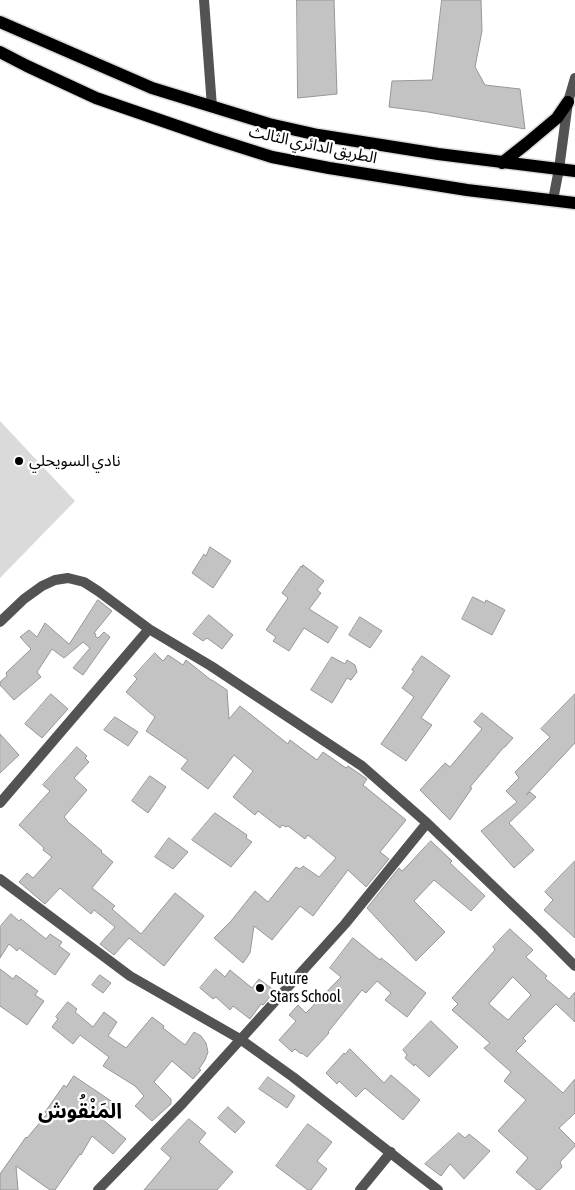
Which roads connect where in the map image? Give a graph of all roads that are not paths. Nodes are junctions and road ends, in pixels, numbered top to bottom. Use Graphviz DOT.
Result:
graph roads {
  1 [pos="204,0"];
  2 [pos="0,22"];
  3 [pos="0,52"];
  4 [pos="575,78"];
  5 [pos="568,102"];
  6 [pos="212,107"];
  7 [pos="502,163"];
  8 [pos="559,169"];
  9 [pos="575,171"];
  10 [pos="553,200"];
  11 [pos="575,202"];
  12 [pos="0,622"];
  13 [pos="149,629"];
  14 [pos="0,803"];
  15 [pos="427,823"];
  16 [pos="0,880"];
  17 [pos="575,966"];
  18 [pos="240,1039"];
  19 [pos="390,1152"];
  20 [pos="98,1190"];
  21 [pos="360,1190"];
  22 [pos="438,1190"];
  1 -- 6 [label="street"];
  2 -- 6 [label="main road, الطريق الدائري الثالث"];
  3 -- 10 [label="main road, الطريق الدائري الثالث"];
  4 -- 5 [label="street"];
  5 -- 7 [label="main road"];
  5 -- 8 [label="street"];
  6 -- 7 [label="main road, الطريق الدائري الثالث"];
  7 -- 8 [label="main road, الطريق الدائري الثالث"];
  8 -- 9 [label="main road, الطريق الدائري الثالث"];
  8 -- 10 [label="street"];
  10 -- 11 [label="main road, الطريق الدائري الثالث"];
  12 -- 13 [label="street"];
  13 -- 14 [label="street"];
  13 -- 15 [label="street"];
  15 -- 17 [label="street"];
  15 -- 18 [label="street"];
  16 -- 18 [label="street"];
  18 -- 19 [label="street"];
  18 -- 20 [label="street"];
  19 -- 21 [label="street"];
  19 -- 22 [label="street"];
}
